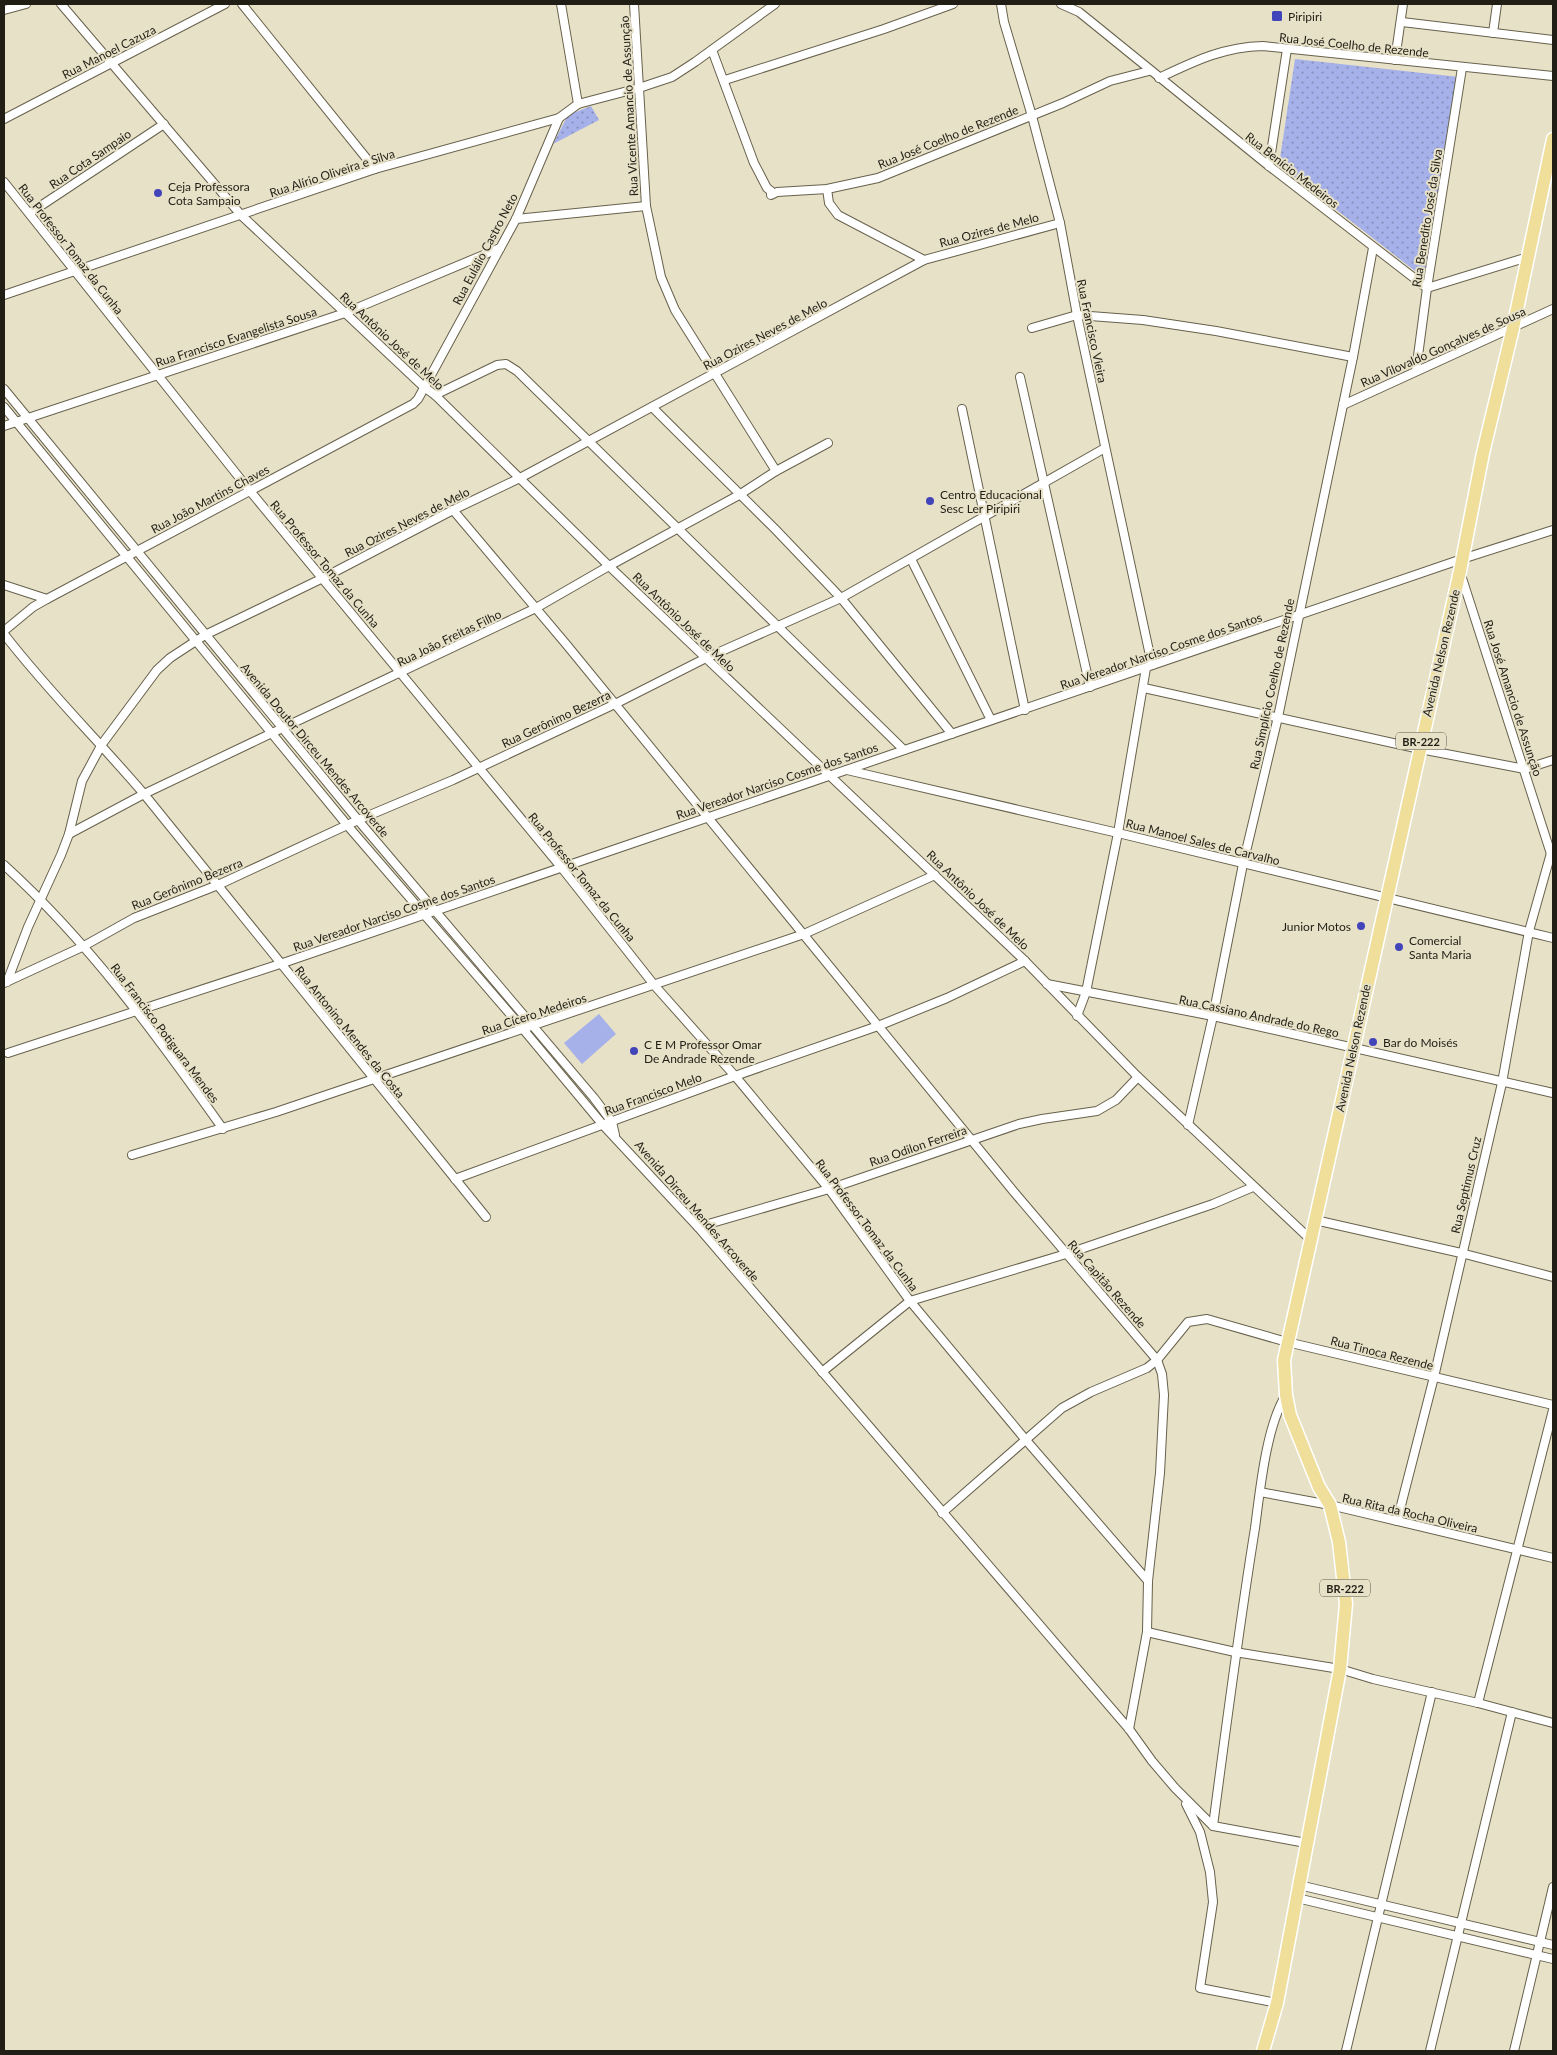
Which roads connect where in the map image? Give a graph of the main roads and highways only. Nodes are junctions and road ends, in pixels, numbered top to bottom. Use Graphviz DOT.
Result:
graph roads {
  1 [pos="1553,139"];
  2 [pos="1263,2051"];
  1 -- 2 [label="main road, Avenida Nelson Rezende / BR-222"];
}
